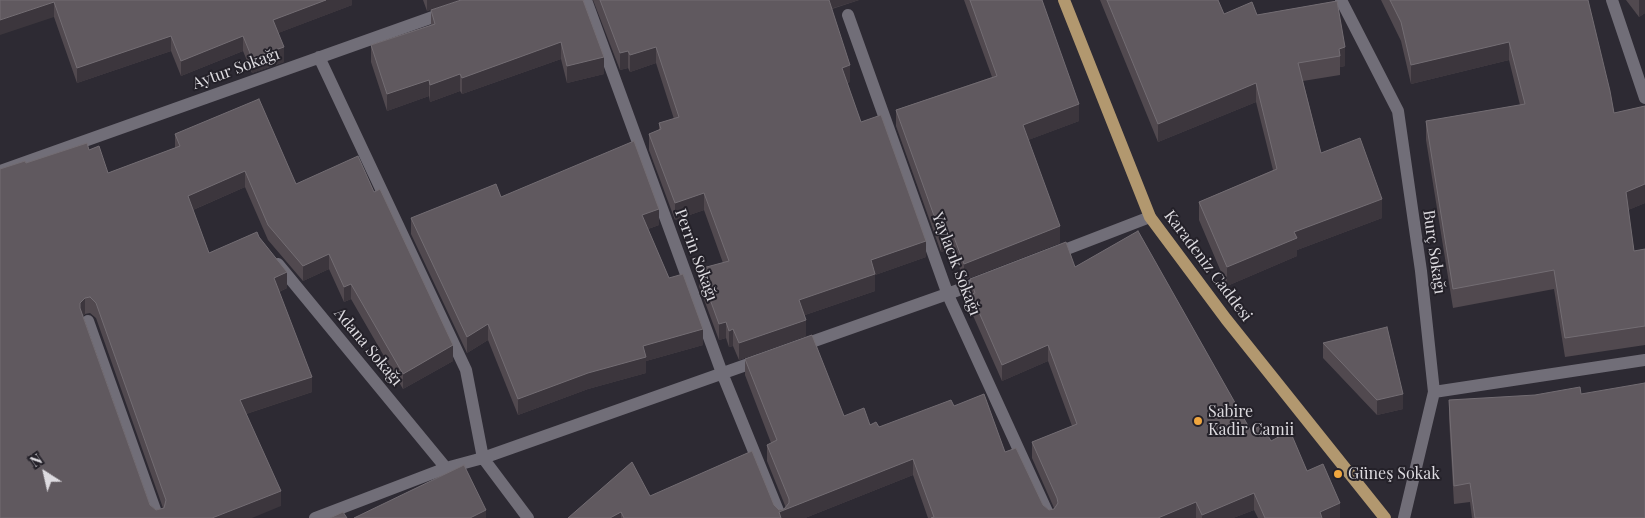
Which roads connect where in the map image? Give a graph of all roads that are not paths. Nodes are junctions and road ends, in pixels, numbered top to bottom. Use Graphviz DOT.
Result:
graph roads {
  1 [pos="586,0"];
  2 [pos="1064,0"];
  3 [pos="1341,0"];
  4 [pos="1612,0"];
  5 [pos="455,10"];
  6 [pos="848,15"];
  7 [pos="319,57"];
  8 [pos="1645,98"];
  9 [pos="0,171"];
  10 [pos="1150,217"];
  11 [pos="271,255"];
  12 [pos="1040,260"];
  13 [pos="994,278"];
  14 [pos="948,295"];
  15 [pos="88,321"];
  16 [pos="788,350"];
  17 [pos="769,356"];
  18 [pos="1645,360"];
  19 [pos="722,373"];
  20 [pos="1434,392"];
  21 [pos="483,458"];
  22 [pos="446,468"];
  23 [pos="158,518"];
  24 [pos="315,518"];
  25 [pos="528,518"];
  26 [pos="781,518"];
  27 [pos="1050,518"];
  28 [pos="1385,518"];
  29 [pos="1404,518"];
  1 -- 19 [label="street, Perrin Sokağı"];
  2 -- 10 [label="main road, Karadeniz Caddesi"];
  3 -- 20 [label="street, Burç Sokağı"];
  4 -- 8 [label="street"];
  5 -- 7 [label="street, Aytur Sokağı"];
  6 -- 14 [label="street, Yaylacık Sokağı"];
  7 -- 9 [label="street, Aytur Sokağı"];
  7 -- 21 [label="street"];
  10 -- 12 [label="street"];
  10 -- 28 [label="main road, Karadeniz Caddesi"];
  11 -- 22 [label="street, Adana Sokağı"];
  13 -- 14 [label="street"];
  14 -- 16 [label="street"];
  14 -- 27 [label="street, Yaylacık Sokağı"];
  15 -- 23 [label="street"];
  17 -- 19 [label="street"];
  18 -- 20 [label="street"];
  19 -- 21 [label="street"];
  19 -- 26 [label="street, Perrin Sokağı"];
  20 -- 29 [label="street, Burç Sokağı"];
  21 -- 22 [label="street"];
  21 -- 25 [label="street"];
  22 -- 24 [label="street"];
}
